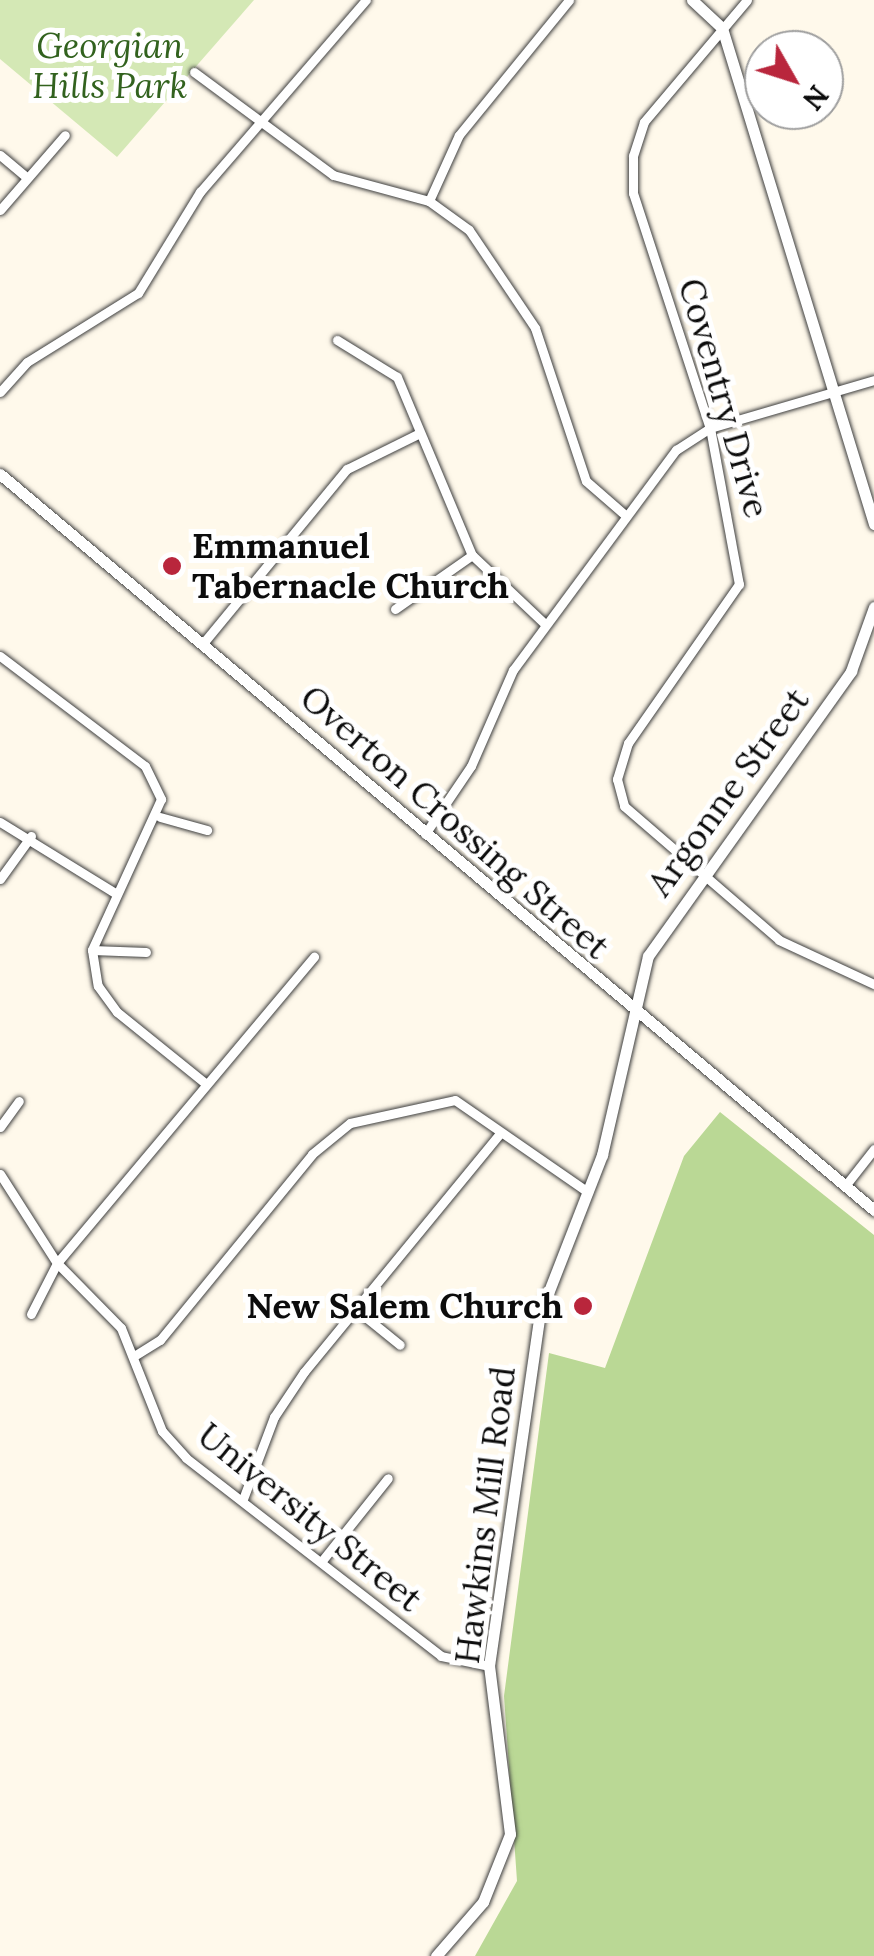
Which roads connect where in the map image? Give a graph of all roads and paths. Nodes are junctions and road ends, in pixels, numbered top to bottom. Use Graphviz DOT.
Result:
graph roads {
  1 [pos="366,0"];
  2 [pos="569,0"];
  3 [pos="692,0"];
  4 [pos="747,0"];
  5 [pos="722,28"];
  6 [pos="194,72"];
  7 [pos="259,126"];
  8 [pos="65,135"];
  9 [pos="0,155"];
  10 [pos="27,178"];
  11 [pos="429,201"];
  12 [pos="0,210"];
  13 [pos="338,340"];
  14 [pos="874,380"];
  15 [pos="0,392"];
  16 [pos="836,392"];
  17 [pos="710,428"];
  18 [pos="420,433"];
  19 [pos="0,474"];
  20 [pos="626,515"];
  21 [pos="874,524"];
  22 [pos="472,555"];
  23 [pos="874,607"];
  24 [pos="395,609"];
  25 [pos="545,624"];
  26 [pos="205,641"];
  27 [pos="0,656"];
  28 [pos="160,818"];
  29 [pos="0,822"];
  30 [pos="207,830"];
  31 [pos="424,834"];
  32 [pos="31,836"];
  33 [pos="700,875"];
  34 [pos="0,879"];
  35 [pos="116,893"];
  36 [pos="92,950"];
  37 [pos="146,952"];
  38 [pos="314,957"];
  39 [pos="874,984"];
  40 [pos="636,1014"];
  41 [pos="205,1083"];
  42 [pos="19,1101"];
  43 [pos="0,1127"];
  44 [pos="501,1132"];
  45 [pos="874,1149"];
  46 [pos="0,1174"];
  47 [pos="845,1186"];
  48 [pos="588,1192"];
  49 [pos="874,1210"];
  50 [pos="57,1264"];
  51 [pos="357,1310"];
  52 [pos="32,1314"];
  53 [pos="400,1345"];
  54 [pos="134,1356"];
  55 [pos="388,1478"];
  56 [pos="244,1500"];
  57 [pos="321,1562"];
  58 [pos="489,1666"];
  59 [pos="436,1956"];
  1 -- 7 [label="street"];
  2 -- 11 [label="street"];
  3 -- 5 [label="street"];
  4 -- 5 [label="street, Coventry Drive"];
  5 -- 16 [label="street"];
  5 -- 17 [label="street, Coventry Drive"];
  6 -- 7 [label="street"];
  7 -- 11 [label="street"];
  7 -- 15 [label="street"];
  8 -- 10 [label="street"];
  9 -- 10 [label="street"];
  10 -- 12 [label="street"];
  11 -- 20 [label="street"];
  13 -- 18 [label="street"];
  14 -- 16 [label="street"];
  16 -- 17 [label="street"];
  16 -- 21 [label="street"];
  17 -- 20 [label="street"];
  17 -- 33 [label="street, Coventry Drive"];
  18 -- 22 [label="street"];
  18 -- 26 [label="street"];
  19 -- 26 [label="street, Overton Crossing Street"];
  20 -- 25 [label="street"];
  22 -- 24 [label="street"];
  22 -- 25 [label="street"];
  23 -- 33 [label="street, Argonne Street"];
  25 -- 31 [label="street"];
  26 -- 31 [label="street, Overton Crossing Street"];
  27 -- 28 [label="street"];
  28 -- 30 [label="street"];
  28 -- 35 [label="street"];
  29 -- 32 [label="street"];
  31 -- 40 [label="street, Overton Crossing Street"];
  32 -- 34 [label="street"];
  32 -- 35 [label="street"];
  33 -- 39 [label="street, Coventry Drive"];
  33 -- 40 [label="street, Argonne Street"];
  35 -- 36 [label="street"];
  36 -- 37 [label="street"];
  36 -- 41 [label="street"];
  38 -- 41 [label="street"];
  40 -- 47 [label="street, Overton Crossing Street"];
  40 -- 48 [label="street, Hawkins Mill Road"];
  41 -- 50 [label="street"];
  42 -- 43 [label="street"];
  44 -- 48 [label="street"];
  44 -- 51 [label="street"];
  44 -- 54 [label="street"];
  45 -- 47 [label="street"];
  46 -- 50 [label="street, University Street"];
  47 -- 49 [label="street, Overton Crossing Street"];
  48 -- 58 [label="street, Hawkins Mill Road"];
  50 -- 52 [label="street"];
  50 -- 54 [label="street, University Street"];
  51 -- 53 [label="street"];
  51 -- 56 [label="street"];
  54 -- 56 [label="street, University Street"];
  55 -- 57 [label="street"];
  56 -- 57 [label="street, University Street"];
  57 -- 58 [label="street, University Street"];
  58 -- 59 [label="street, Hawkins Mill Road"];
}
